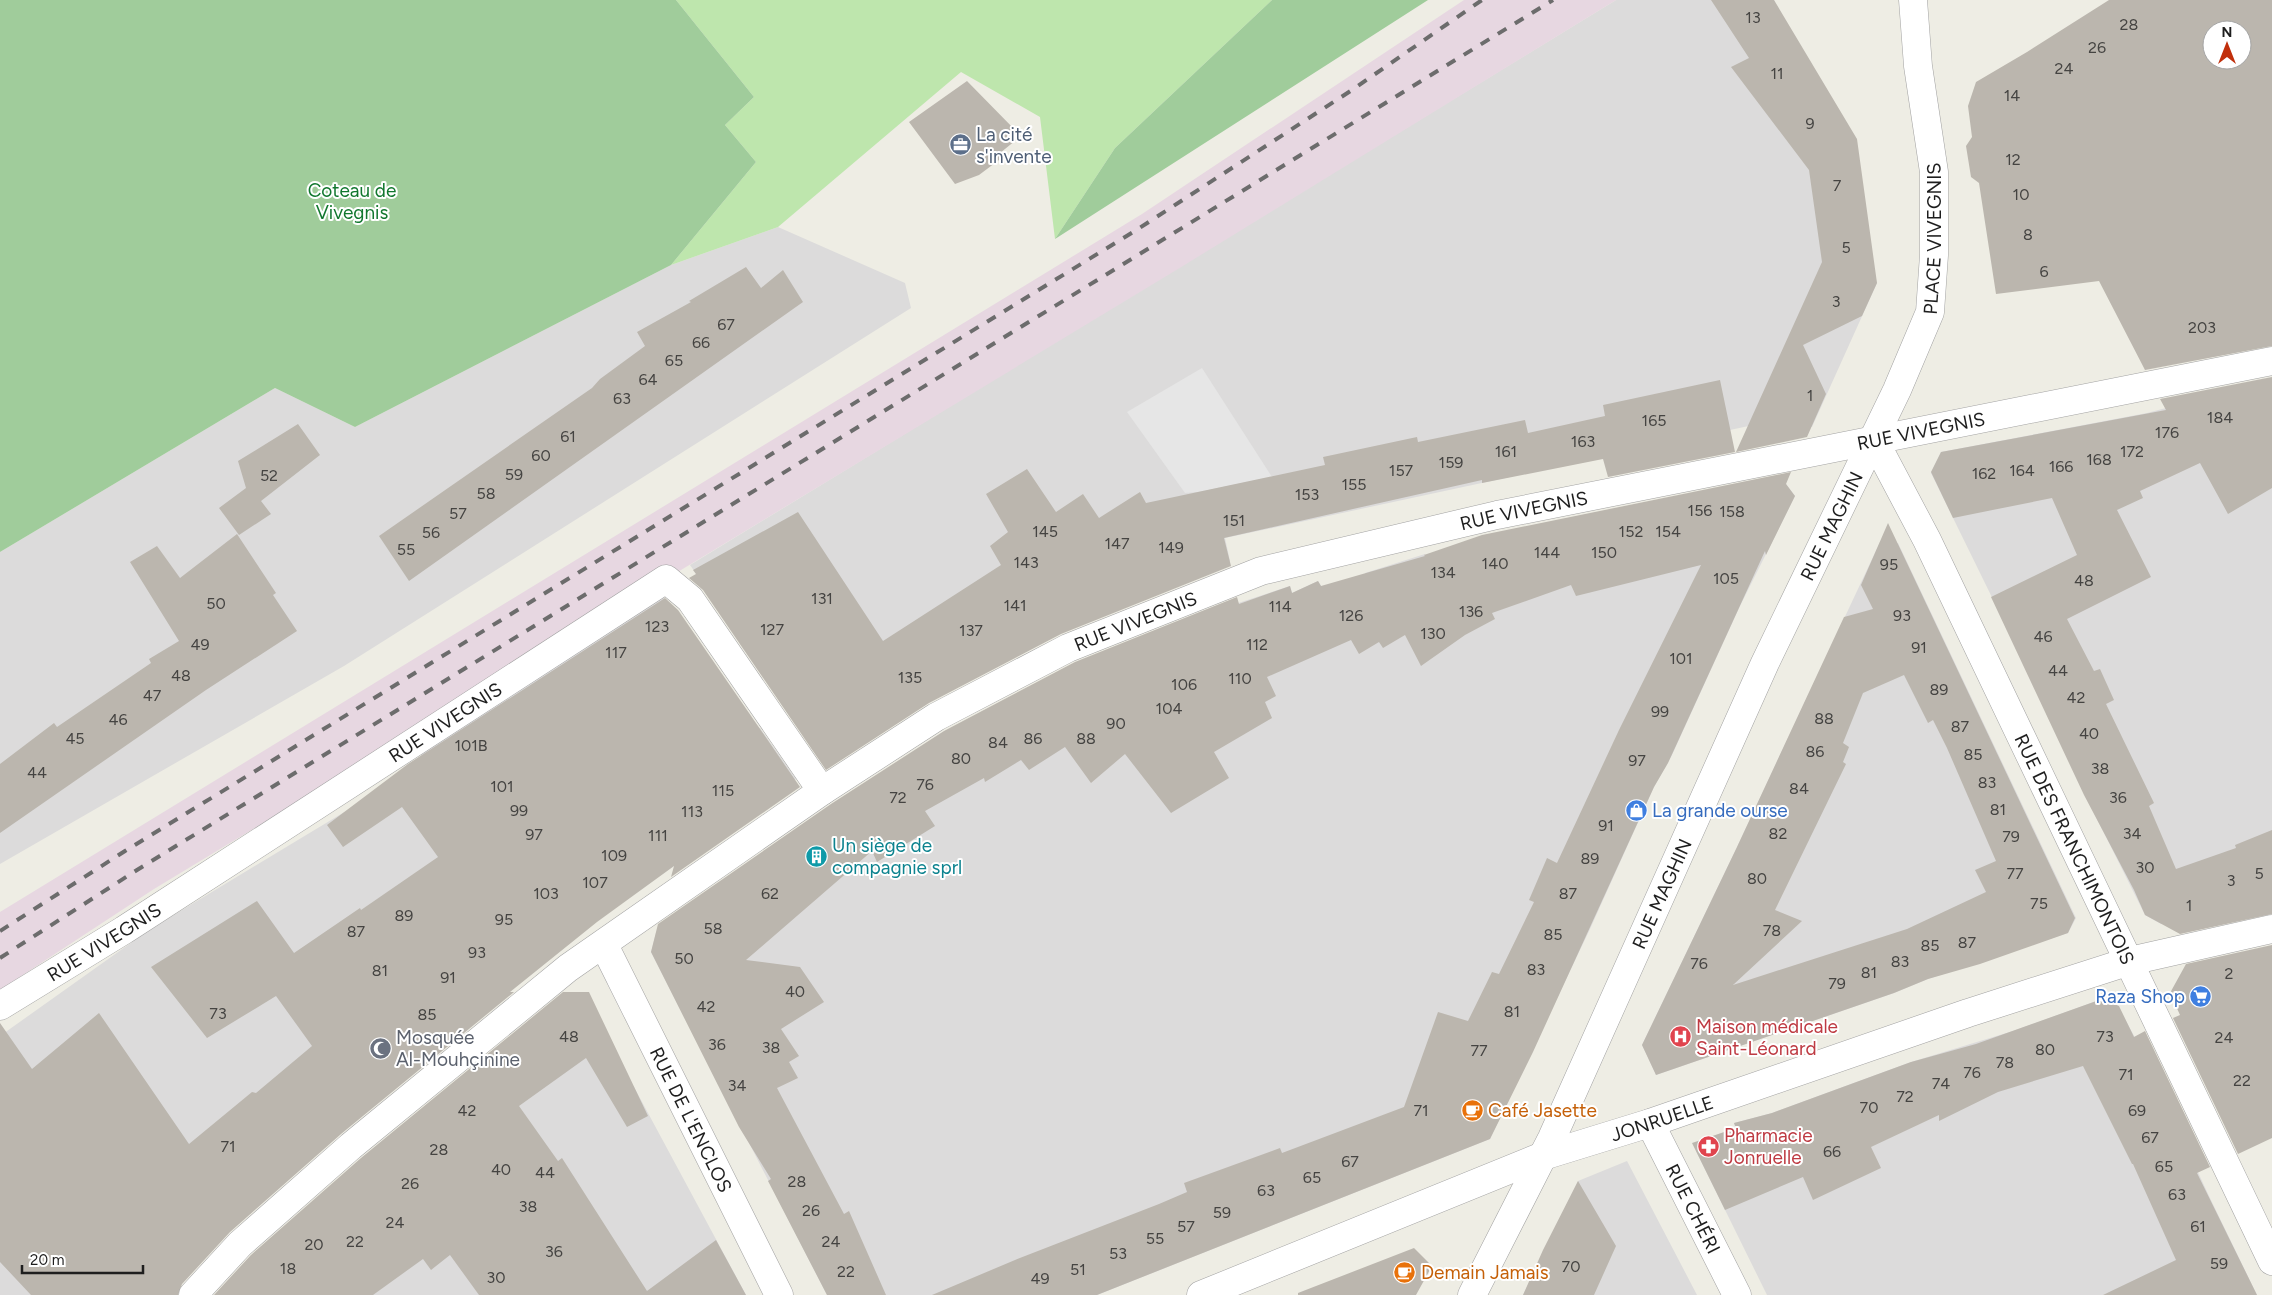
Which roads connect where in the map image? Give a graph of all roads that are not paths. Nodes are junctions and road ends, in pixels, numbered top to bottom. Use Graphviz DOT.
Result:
graph roads {
  1 [pos="1913,0"];
  2 [pos="2272,361"];
  3 [pos="1874,438"];
  4 [pos="822,791"];
  5 [pos="2272,929"];
  6 [pos="604,944"];
  7 [pos="2130,961"];
  8 [pos="0,1006"];
  9 [pos="1650,1123"];
  10 [pos="1543,1156"];
  11 [pos="2272,1261"];
  12 [pos="193,1295"];
  13 [pos="779,1295"];
  14 [pos="1201,1295"];
  15 [pos="1472,1295"];
  16 [pos="1737,1295"];
  1 -- 3 [label="street, PLACE VIVEGNIS"];
  2 -- 3 [label="street, RUE VIVEGNIS"];
  3 -- 4 [label="street, RUE VIVEGNIS"];
  3 -- 7 [label="street, RUE DES FRANCHIMONTOIS"];
  3 -- 10 [label="street, RUE MAGHIN"];
  4 -- 6 [label="street, RUE VIVEGNIS"];
  4 -- 8 [label="street, RUE VIVEGNIS"];
  5 -- 7 [label="street, JONRUELLE"];
  6 -- 12 [label="street, RUE VIVEGNIS"];
  6 -- 13 [label="street, RUE DE L'ENCLOS"];
  7 -- 9 [label="street, JONRUELLE"];
  7 -- 11 [label="street, RUE DES FRANCHIMONTOIS"];
  9 -- 10 [label="street, JONRUELLE"];
  9 -- 16 [label="street, RUE CHÉRI"];
  10 -- 14 [label="street, JONRUELLE"];
  10 -- 15 [label="street, RUE MAGHIN"];
}
